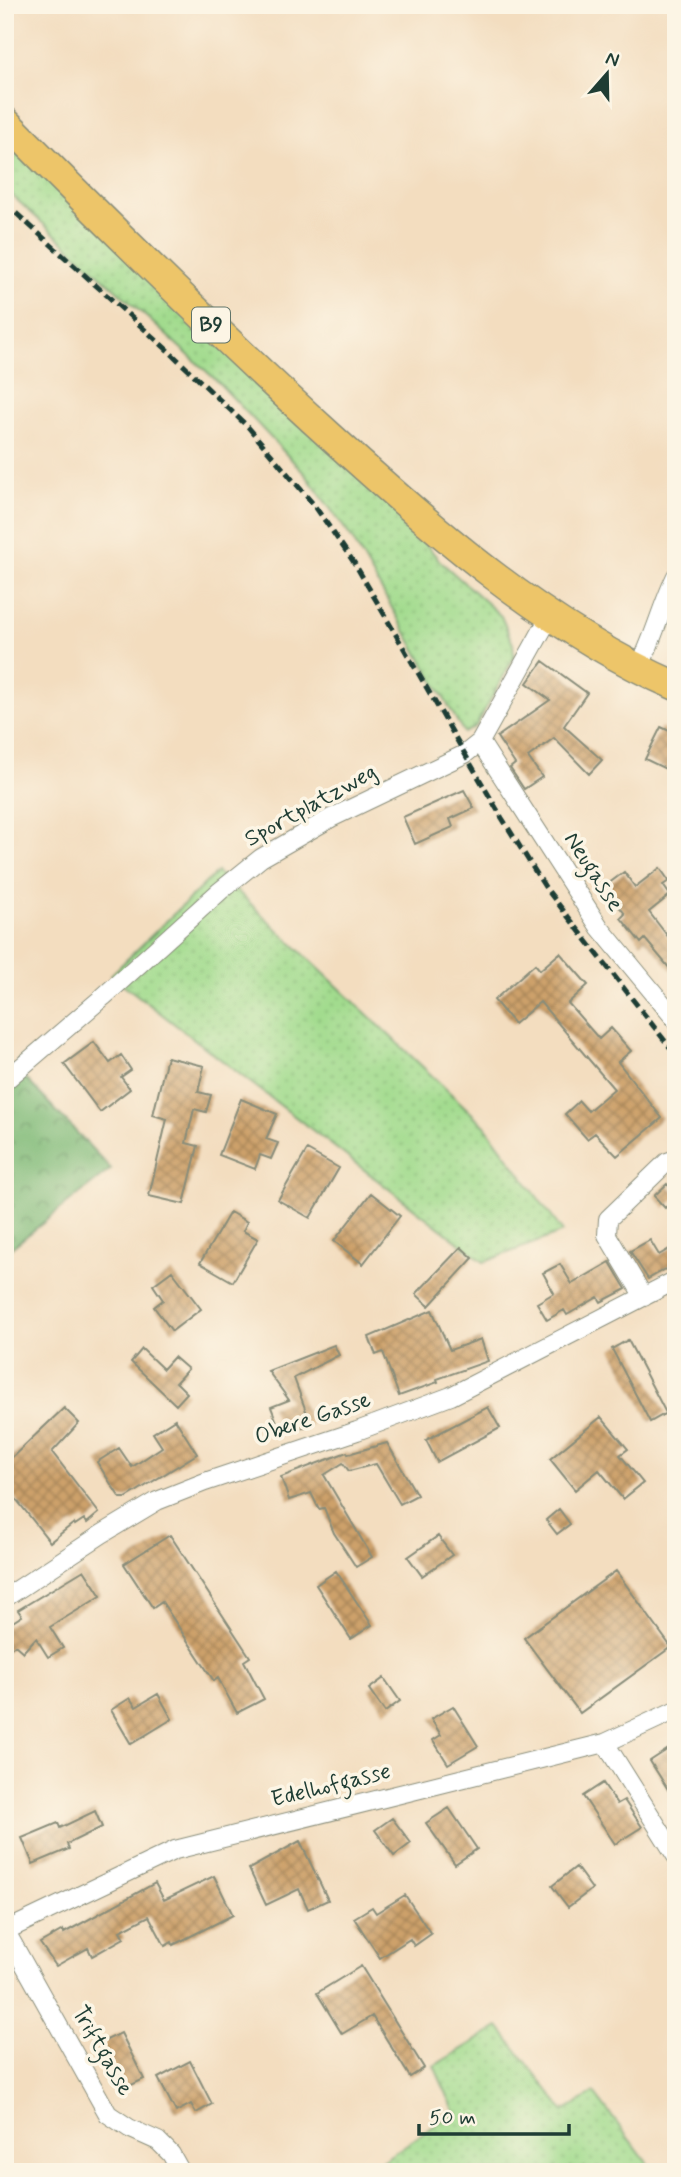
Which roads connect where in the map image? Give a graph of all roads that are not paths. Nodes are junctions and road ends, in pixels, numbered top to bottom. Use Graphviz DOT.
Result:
graph roads {
  1 [pos="5,121"];
  2 [pos="676,576"];
  3 [pos="550,616"];
  4 [pos="638,669"];
  5 [pos="676,686"];
  6 [pos="480,742"];
  7 [pos="676,1020"];
  8 [pos="5,1081"];
  9 [pos="676,1159"];
  10 [pos="676,1280"];
  11 [pos="644,1297"];
  12 [pos="5,1598"];
  13 [pos="676,1710"];
  14 [pos="605,1744"];
  15 [pos="676,1856"];
  16 [pos="5,1930"];
  17 [pos="181,2172"];
  1 -- 3 [label="main road, B9"];
  2 -- 4 [label="street"];
  3 -- 4 [label="main road, B9"];
  3 -- 6 [label="street, Sportplatzweg"];
  4 -- 5 [label="main road, B9"];
  6 -- 7 [label="street, Neugasse"];
  6 -- 8 [label="street, Sportplatzweg"];
  9 -- 11 [label="street"];
  10 -- 11 [label="street, Obere Gasse"];
  11 -- 12 [label="street, Obere Gasse"];
  13 -- 14 [label="street, Edelhofgasse"];
  14 -- 15 [label="street"];
  14 -- 16 [label="street, Edelhofgasse"];
  16 -- 17 [label="street, Triftgasse"];
}
